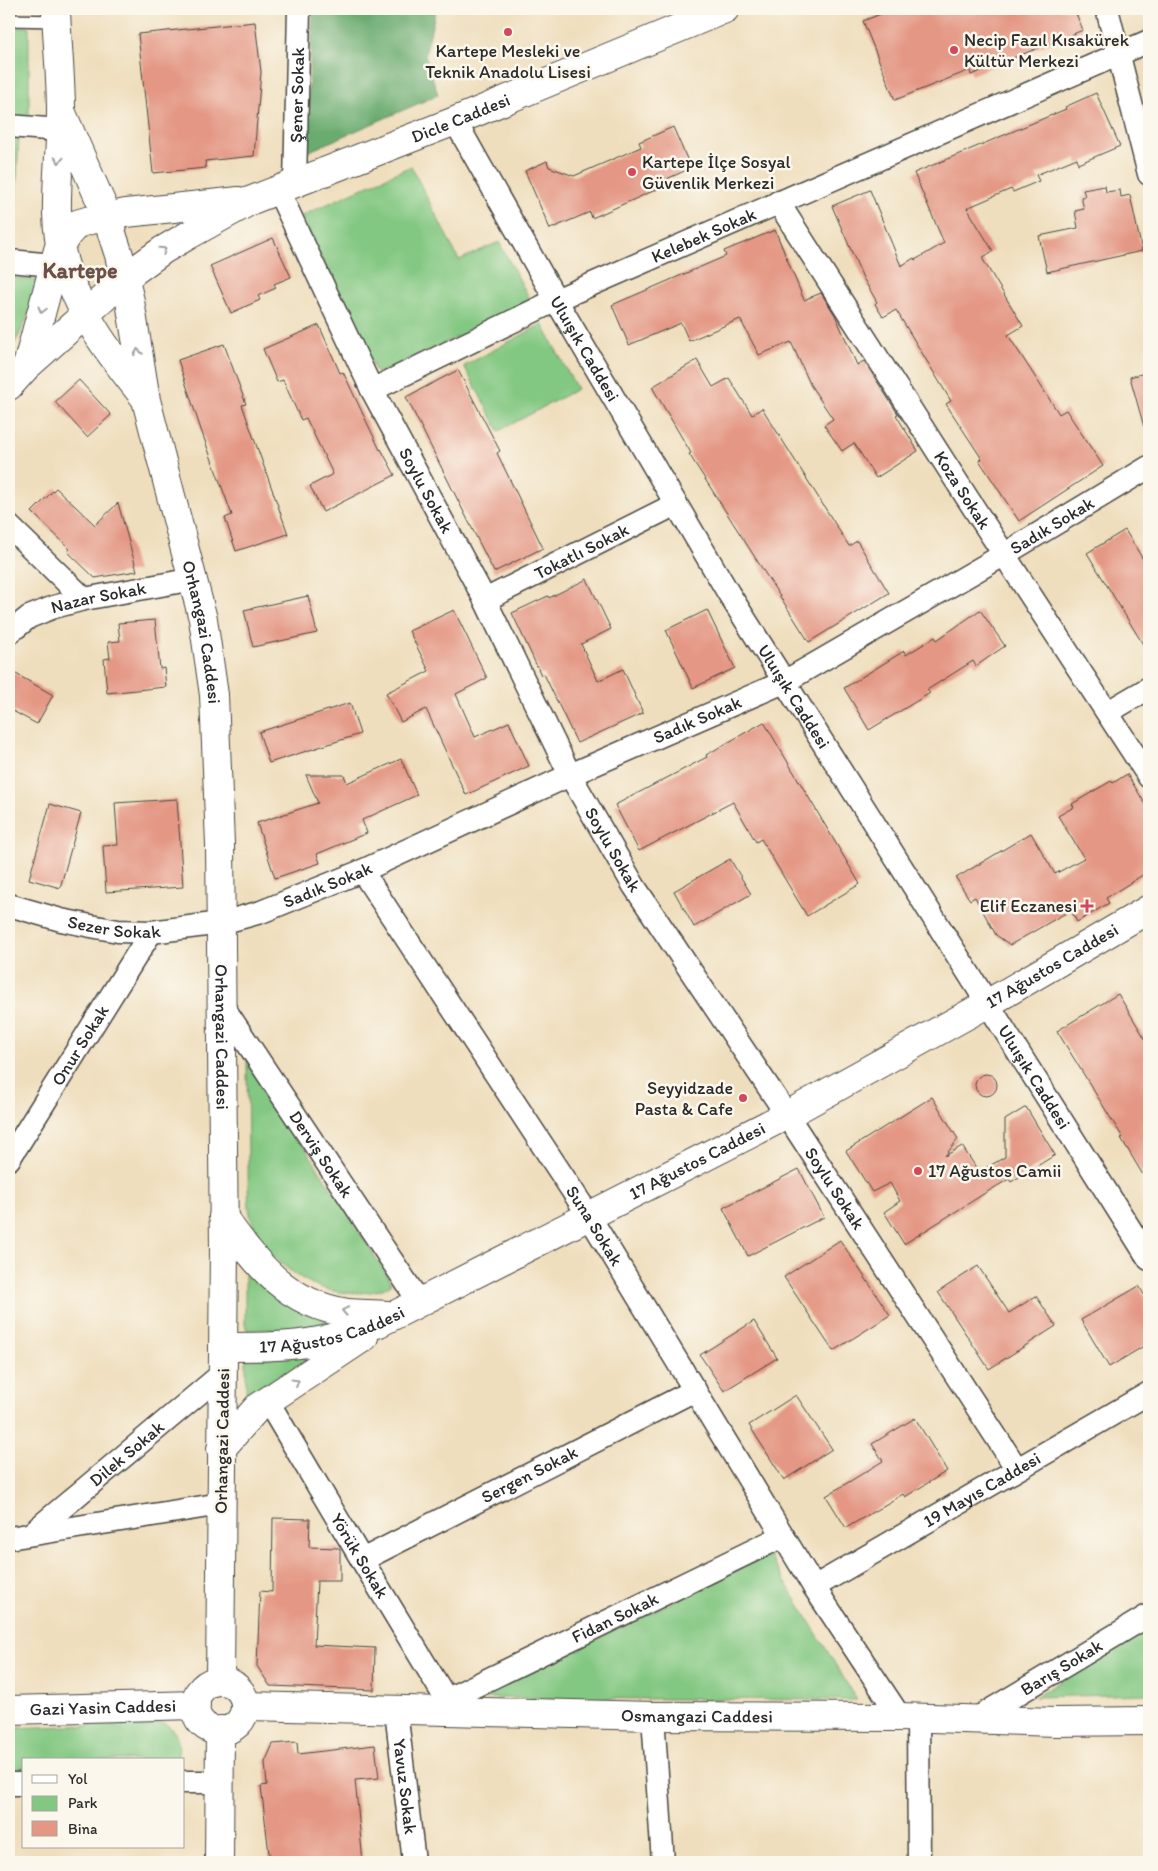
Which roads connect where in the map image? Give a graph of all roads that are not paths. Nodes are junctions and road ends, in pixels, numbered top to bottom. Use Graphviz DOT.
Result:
graph roads {
  1 [pos="299,9"];
  2 [pos="725,9"];
  3 [pos="1107,9"];
  4 [pos="56,15"];
  5 [pos="9,20"];
  6 [pos="1149,41"];
  7 [pos="1118,55"];
  8 [pos="61,121"];
  9 [pos="456,122"];
  10 [pos="9,126"];
  11 [pos="1149,174"];
  12 [pos="286,186"];
  13 [pos="252,200"];
  14 [pos="778,202"];
  15 [pos="106,216"];
  16 [pos="57,256"];
  17 [pos="9,261"];
  18 [pos="125,280"];
  19 [pos="556,300"];
  20 [pos="86,314"];
  21 [pos="18,376"];
  22 [pos="372,390"];
  23 [pos="146,400"];
  24 [pos="1149,467"];
  25 [pos="676,504"];
  26 [pos="9,526"];
  27 [pos="1005,554"];
  28 [pos="194,579"];
  29 [pos="84,599"];
  30 [pos="485,600"];
  31 [pos="9,633"];
  32 [pos="784,682"];
  33 [pos="1149,688"];
  34 [pos="1108,712"];
  35 [pos="570,775"];
  36 [pos="1149,777"];
  37 [pos="362,871"];
  38 [pos="9,905"];
  39 [pos="1149,909"];
  40 [pos="221,923"];
  41 [pos="151,932"];
  42 [pos="987,1004"];
  43 [pos="222,1005"];
  44 [pos="786,1115"];
  45 [pos="9,1159"];
  46 [pos="589,1216"];
  47 [pos="223,1217"];
  48 [pos="1149,1259"];
  49 [pos="420,1303"];
  50 [pos="394,1316"];
  51 [pos="223,1360"];
  52 [pos="695,1390"];
  53 [pos="1149,1394"];
  54 [pos="267,1400"];
  55 [pos="222,1449"];
  56 [pos="1017,1469"];
  57 [pos="221,1504"];
  58 [pos="31,1534"];
  59 [pos="783,1536"];
  60 [pos="9,1538"];
  61 [pos="362,1560"];
  62 [pos="814,1587"];
  63 [pos="1149,1615"];
  64 [pos="220,1681"];
  65 [pos="196,1706"];
  66 [pos="245,1706"];
  67 [pos="450,1706"];
  68 [pos="9,1710"];
  69 [pos="396,1711"];
  70 [pos="653,1716"];
  71 [pos="909,1718"];
  72 [pos="974,1720"];
  73 [pos="1149,1721"];
  74 [pos="220,1730"];
  75 [pos="185,1782"];
  76 [pos="220,1782"];
  77 [pos="9,1784"];
  78 [pos="22,1784"];
  79 [pos="219,1862"];
  80 [pos="414,1862"];
  81 [pos="663,1862"];
  82 [pos="919,1862"];
  1 -- 12 [label="street, Şener Sokak"];
  2 -- 9 [label="street, Dicle Caddesi"];
  3 -- 7 [label="street"];
  4 -- 5 [label="lane"];
  4 -- 8 [label="street"];
  6 -- 7 [label="street, Kelebek Sokak"];
  7 -- 11 [label="street"];
  7 -- 14 [label="street, Kelebek Sokak"];
  8 -- 10 [label="street"];
  8 -- 15 [label="street, Orhangazi Caddesi"];
  8 -- 16 [label="street, one-way"];
  9 -- 12 [label="street, Dicle Caddesi"];
  9 -- 19 [label="street, Uluışık Caddesi"];
  12 -- 13 [label="street, Dicle Caddesi"];
  12 -- 22 [label="street, Soylu Sokak"];
  13 -- 15 [label="street"];
  18 -- 13 [label="street, one-way"];
  14 -- 19 [label="street, Kelebek Sokak"];
  14 -- 27 [label="street, Koza Sokak"];
  15 -- 16 [label="street"];
  15 -- 18 [label="street, Orhangazi Caddesi"];
  16 -- 17 [label="street"];
  16 -- 20 [label="street"];
  16 -- 21 [label="street, one-way"];
  18 -- 20 [label="street"];
  23 -- 18 [label="street, Orhangazi Caddesi, one-way"];
  19 -- 22 [label="street, Kelebek Sokak"];
  19 -- 25 [label="street, Uluışık Caddesi"];
  20 -- 21 [label="street"];
  20 -- 23 [label="street"];
  22 -- 30 [label="street, Soylu Sokak"];
  23 -- 28 [label="street, Orhangazi Caddesi"];
  24 -- 27 [label="street, Sadık Sokak"];
  25 -- 30 [label="street, Tokatlı Sokak"];
  25 -- 32 [label="street, Uluışık Caddesi"];
  26 -- 29 [label="street"];
  27 -- 32 [label="street, Sadık Sokak"];
  27 -- 34 [label="street, Koza Sokak"];
  28 -- 29 [label="street, Nazar Sokak"];
  28 -- 40 [label="street, Orhangazi Caddesi"];
  29 -- 31 [label="street, Nazar Sokak"];
  30 -- 35 [label="street, Soylu Sokak"];
  32 -- 35 [label="street, Sadık Sokak"];
  32 -- 42 [label="street, Uluışık Caddesi"];
  33 -- 34 [label="street"];
  34 -- 36 [label="street, Koza Sokak"];
  35 -- 37 [label="street, Sadık Sokak"];
  35 -- 44 [label="street, Soylu Sokak"];
  37 -- 40 [label="street, Sadık Sokak"];
  37 -- 46 [label="street, Suna Sokak"];
  38 -- 41 [label="street, Sezer Sokak"];
  39 -- 42 [label="street, 17 Ağustos Caddesi"];
  40 -- 41 [label="street, Sezer Sokak"];
  40 -- 43 [label="street, Orhangazi Caddesi"];
  41 -- 45 [label="street, Onur Sokak"];
  42 -- 44 [label="street, 17 Ağustos Caddesi"];
  42 -- 48 [label="street, Uluışık Caddesi"];
  43 -- 47 [label="street, Orhangazi Caddesi"];
  43 -- 49 [label="street, Derviş Sokak"];
  44 -- 46 [label="street, 17 Ağustos Caddesi"];
  44 -- 56 [label="street, Soylu Sokak"];
  46 -- 49 [label="street, 17 Ağustos Caddesi"];
  46 -- 52 [label="street, Suna Sokak"];
  50 -- 47 [label="street, one-way"];
  47 -- 51 [label="street, Orhangazi Caddesi"];
  49 -- 50 [label="street, 17 Ağustos Caddesi"];
  50 -- 51 [label="street, 17 Ağustos Caddesi"];
  54 -- 50 [label="street, one-way"];
  51 -- 55 [label="street, Orhangazi Caddesi"];
  51 -- 58 [label="street, Dilek Sokak"];
  52 -- 59 [label="street, Suna Sokak"];
  52 -- 61 [label="street, Sergen Sokak"];
  53 -- 56 [label="street, 19 Mayıs Caddesi"];
  54 -- 55 [label="street"];
  54 -- 61 [label="street, Yörük Sokak"];
  55 -- 57 [label="street, Orhangazi Caddesi"];
  56 -- 62 [label="street, 19 Mayıs Caddesi"];
  57 -- 58 [label="street, Dilek Sokak"];
  57 -- 64 [label="street, Orhangazi Caddesi"];
  58 -- 60 [label="street, Dilek Sokak"];
  59 -- 62 [label="street, Suna Sokak"];
  59 -- 67 [label="street, Fidan Sokak"];
  61 -- 67 [label="street, Yörük Sokak"];
  62 -- 71 [label="street, Suna Sokak"];
  63 -- 72 [label="street, Barış Sokak"];
  64 -- 65 [label="street"];
  64 -- 66 [label="street"];
  65 -- 68 [label="street, Gazi Yasin Caddesi"];
  65 -- 74 [label="street"];
  66 -- 69 [label="street, Osmangazi Caddesi"];
  66 -- 74 [label="street"];
  67 -- 69 [label="street, Osmangazi Caddesi"];
  67 -- 70 [label="street, Osmangazi Caddesi"];
  69 -- 80 [label="street, Yavuz Sokak"];
  70 -- 71 [label="street, Osmangazi Caddesi"];
  70 -- 81 [label="street"];
  71 -- 72 [label="street, Osmangazi Caddesi"];
  71 -- 82 [label="street"];
  72 -- 73 [label="street, Osmangazi Caddesi"];
  74 -- 76 [label="street"];
  75 -- 76 [label="street"];
  76 -- 79 [label="street"];
  77 -- 78 [label="street"];
}
